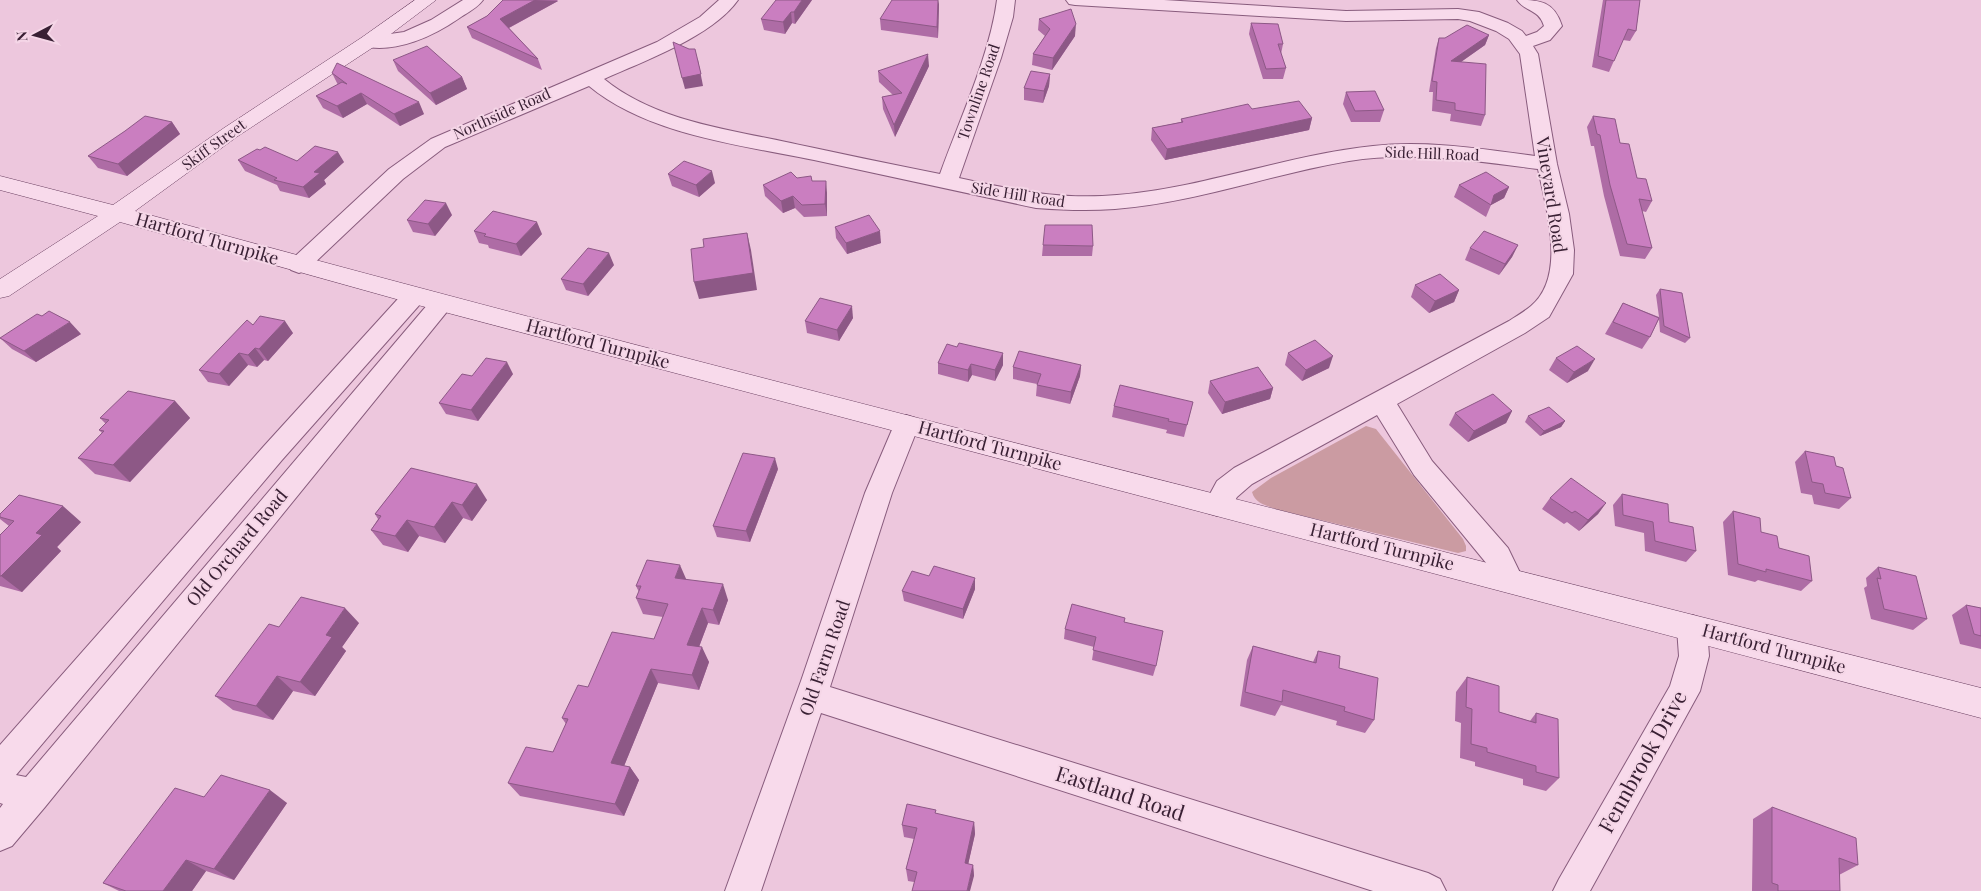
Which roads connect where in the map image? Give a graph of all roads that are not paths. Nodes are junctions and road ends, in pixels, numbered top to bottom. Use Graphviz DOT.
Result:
graph roads {
  1 [pos="427,0"];
  2 [pos="474,0"];
  3 [pos="729,0"];
  4 [pos="1006,0"];
  5 [pos="1074,0"];
  6 [pos="1526,0"];
  7 [pos="1461,7"];
  8 [pos="368,42"];
  9 [pos="1522,42"];
  10 [pos="591,78"];
  11 [pos="1547,164"];
  12 [pos="947,183"];
  13 [pos="0,184"];
  14 [pos="118,214"];
  15 [pos="299,265"];
  16 [pos="0,290"];
  17 [pos="414,296"];
  18 [pos="442,303"];
  19 [pos="1380,400"];
  20 [pos="906,425"];
  21 [pos="1218,505"];
  22 [pos="1509,579"];
  23 [pos="1692,628"];
  24 [pos="812,696"];
  25 [pos="1981,703"];
  26 [pos="0,768"];
  27 [pos="0,787"];
  28 [pos="33,795"];
  29 [pos="0,834"];
  30 [pos="743,891"];
  31 [pos="1428,891"];
  32 [pos="1571,891"];
  1 -- 8 [label="main road, Skiff Street"];
  2 -- 8 [label="street"];
  3 -- 10 [label="street, Northside Road"];
  4 -- 12 [label="street, Townline Road"];
  5 -- 7 [label="street"];
  6 -- 9 [label="street"];
  7 -- 9 [label="street"];
  8 -- 14 [label="main road, Skiff Street"];
  9 -- 11 [label="street, Vineyard Road"];
  10 -- 12 [label="street, Side Hill Road"];
  10 -- 15 [label="street, Northside Road"];
  11 -- 12 [label="street, Side Hill Road"];
  11 -- 19 [label="street, Vineyard Road"];
  13 -- 14 [label="main road, Hartford Turnpike"];
  14 -- 15 [label="main road, Hartford Turnpike"];
  14 -- 16 [label="main road, Skiff Street"];
  15 -- 17 [label="main road, Hartford Turnpike"];
  17 -- 18 [label="main road, Hartford Turnpike"];
  17 -- 26 [label="street, Old Orchard Road"];
  18 -- 20 [label="main road, Hartford Turnpike"];
  18 -- 28 [label="street, Old Orchard Road"];
  19 -- 21 [label="street, Vineyard Road"];
  19 -- 22 [label="street"];
  20 -- 21 [label="main road, Hartford Turnpike"];
  20 -- 24 [label="street, Old Farm Road"];
  21 -- 22 [label="main road, Hartford Turnpike"];
  22 -- 23 [label="main road, Hartford Turnpike"];
  23 -- 25 [label="main road, Hartford Turnpike"];
  23 -- 32 [label="street, Fennbrook Drive"];
  24 -- 30 [label="street, Old Farm Road"];
  24 -- 31 [label="street, Eastland Road"];
  27 -- 28 [label="street"];
  28 -- 29 [label="street, Old Orchard Road"];
}
